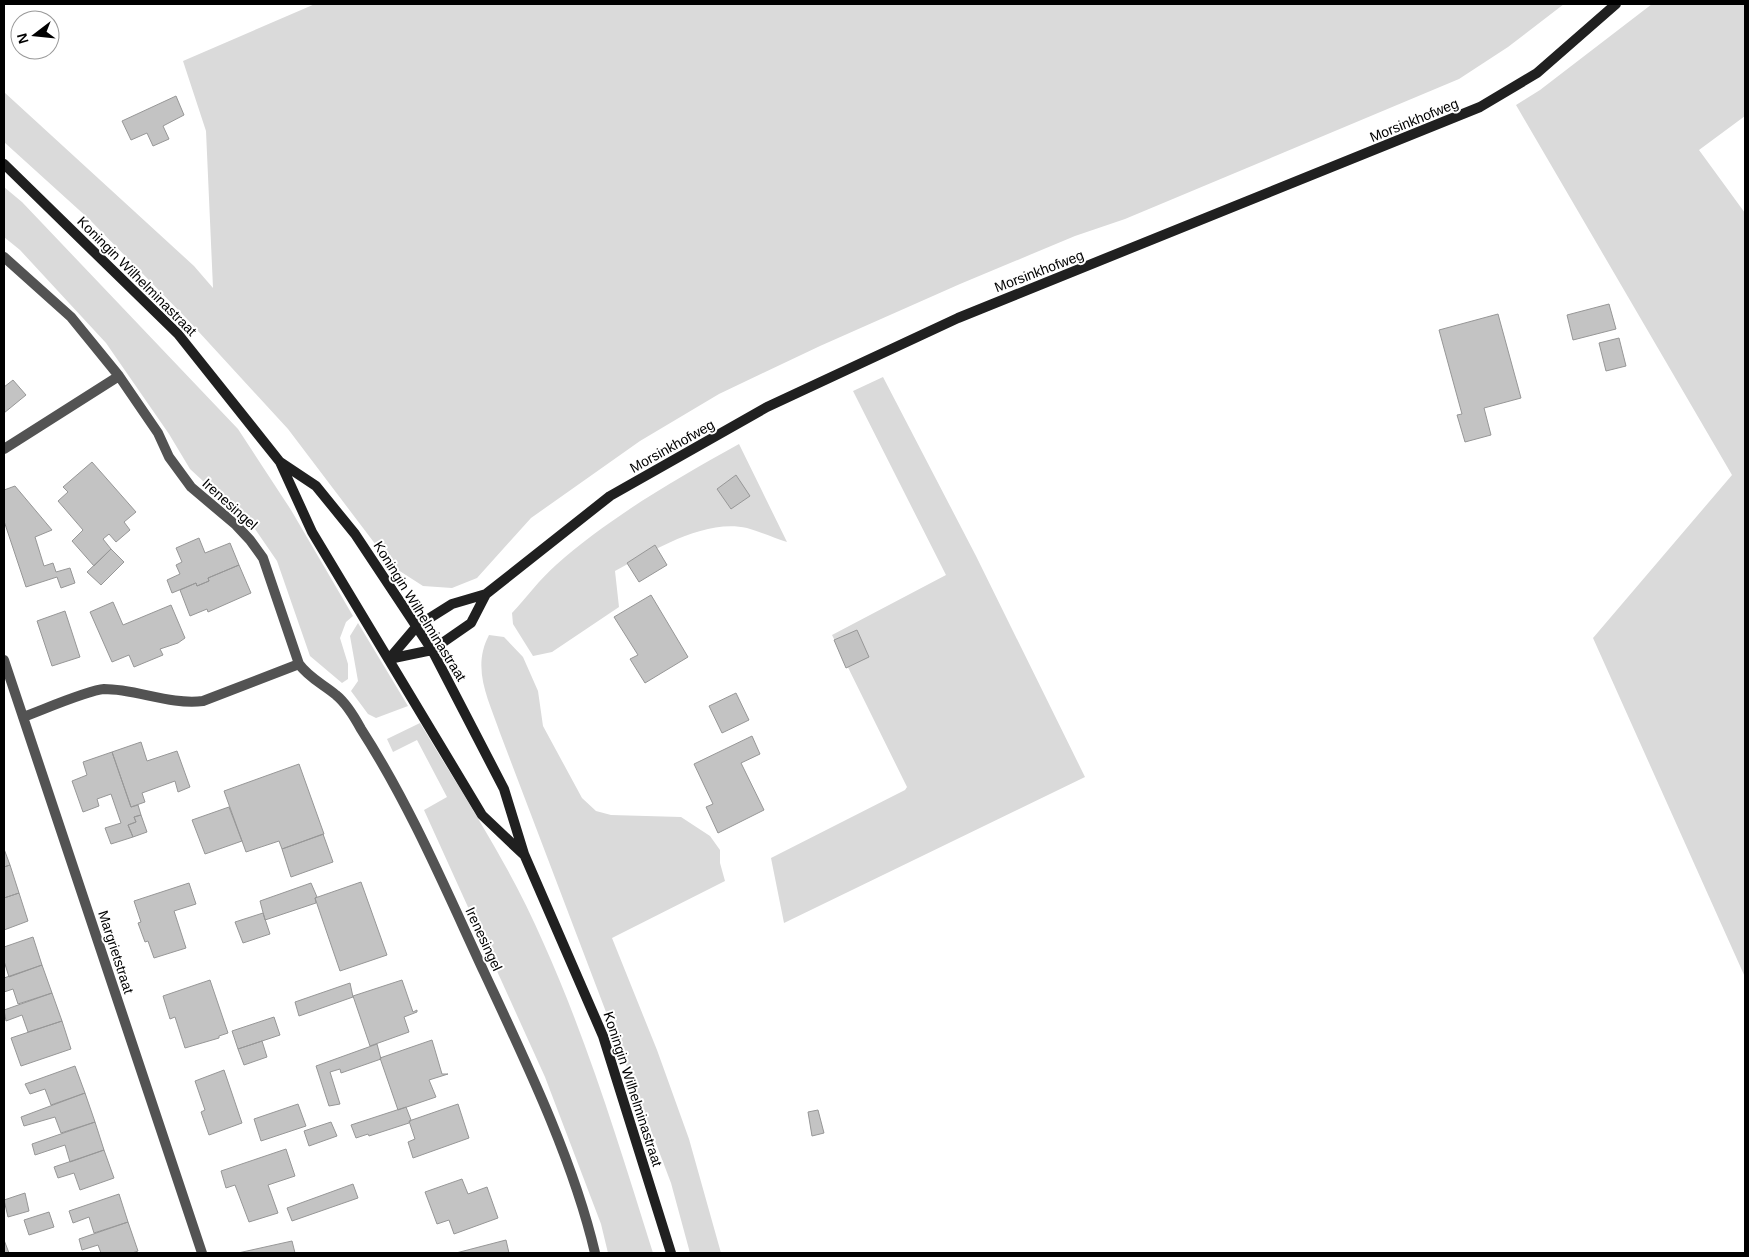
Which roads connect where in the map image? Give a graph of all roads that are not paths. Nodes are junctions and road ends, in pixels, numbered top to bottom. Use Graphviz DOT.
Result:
graph roads {
  1 [pos="1616,4"];
  2 [pos="4,164"];
  3 [pos="4,257"];
  4 [pos="119,376"];
  5 [pos="4,449"];
  6 [pos="280,462"];
  7 [pos="486,594"];
  8 [pos="417,626"];
  9 [pos="432,650"];
  10 [pos="389,659"];
  11 [pos="4,660"];
  12 [pos="299,664"];
  13 [pos="23,717"];
  14 [pos="524,854"];
  15 [pos="202,1253"];
  16 [pos="595,1253"];
  17 [pos="671,1253"];
  1 -- 7 [label="main road, Morsinkhofweg"];
  2 -- 6 [label="main road, Koningin Wilhelminastraat"];
  3 -- 4 [label="street, Irenesingel"];
  4 -- 5 [label="street"];
  4 -- 12 [label="street, Irenesingel"];
  6 -- 8 [label="main road, Koningin Wilhelminastraat"];
  6 -- 10 [label="main road, Koningin Wilhelminastraat"];
  7 -- 8 [label="main road, Morsinkhofweg"];
  7 -- 9 [label="main road, Morsinkhofweg"];
  8 -- 9 [label="main road, Koningin Wilhelminastraat"];
  8 -- 10 [label="main road, Morsinkhofweg"];
  9 -- 10 [label="main road, Morsinkhofweg"];
  9 -- 14 [label="main road, Koningin Wilhelminastraat"];
  10 -- 14 [label="main road, Koningin Wilhelminastraat"];
  11 -- 13 [label="street, Margrietstraat"];
  12 -- 13 [label="street"];
  12 -- 16 [label="street, Irenesingel"];
  13 -- 15 [label="street, Margrietstraat"];
  14 -- 17 [label="main road, Koningin Wilhelminastraat"];
}
